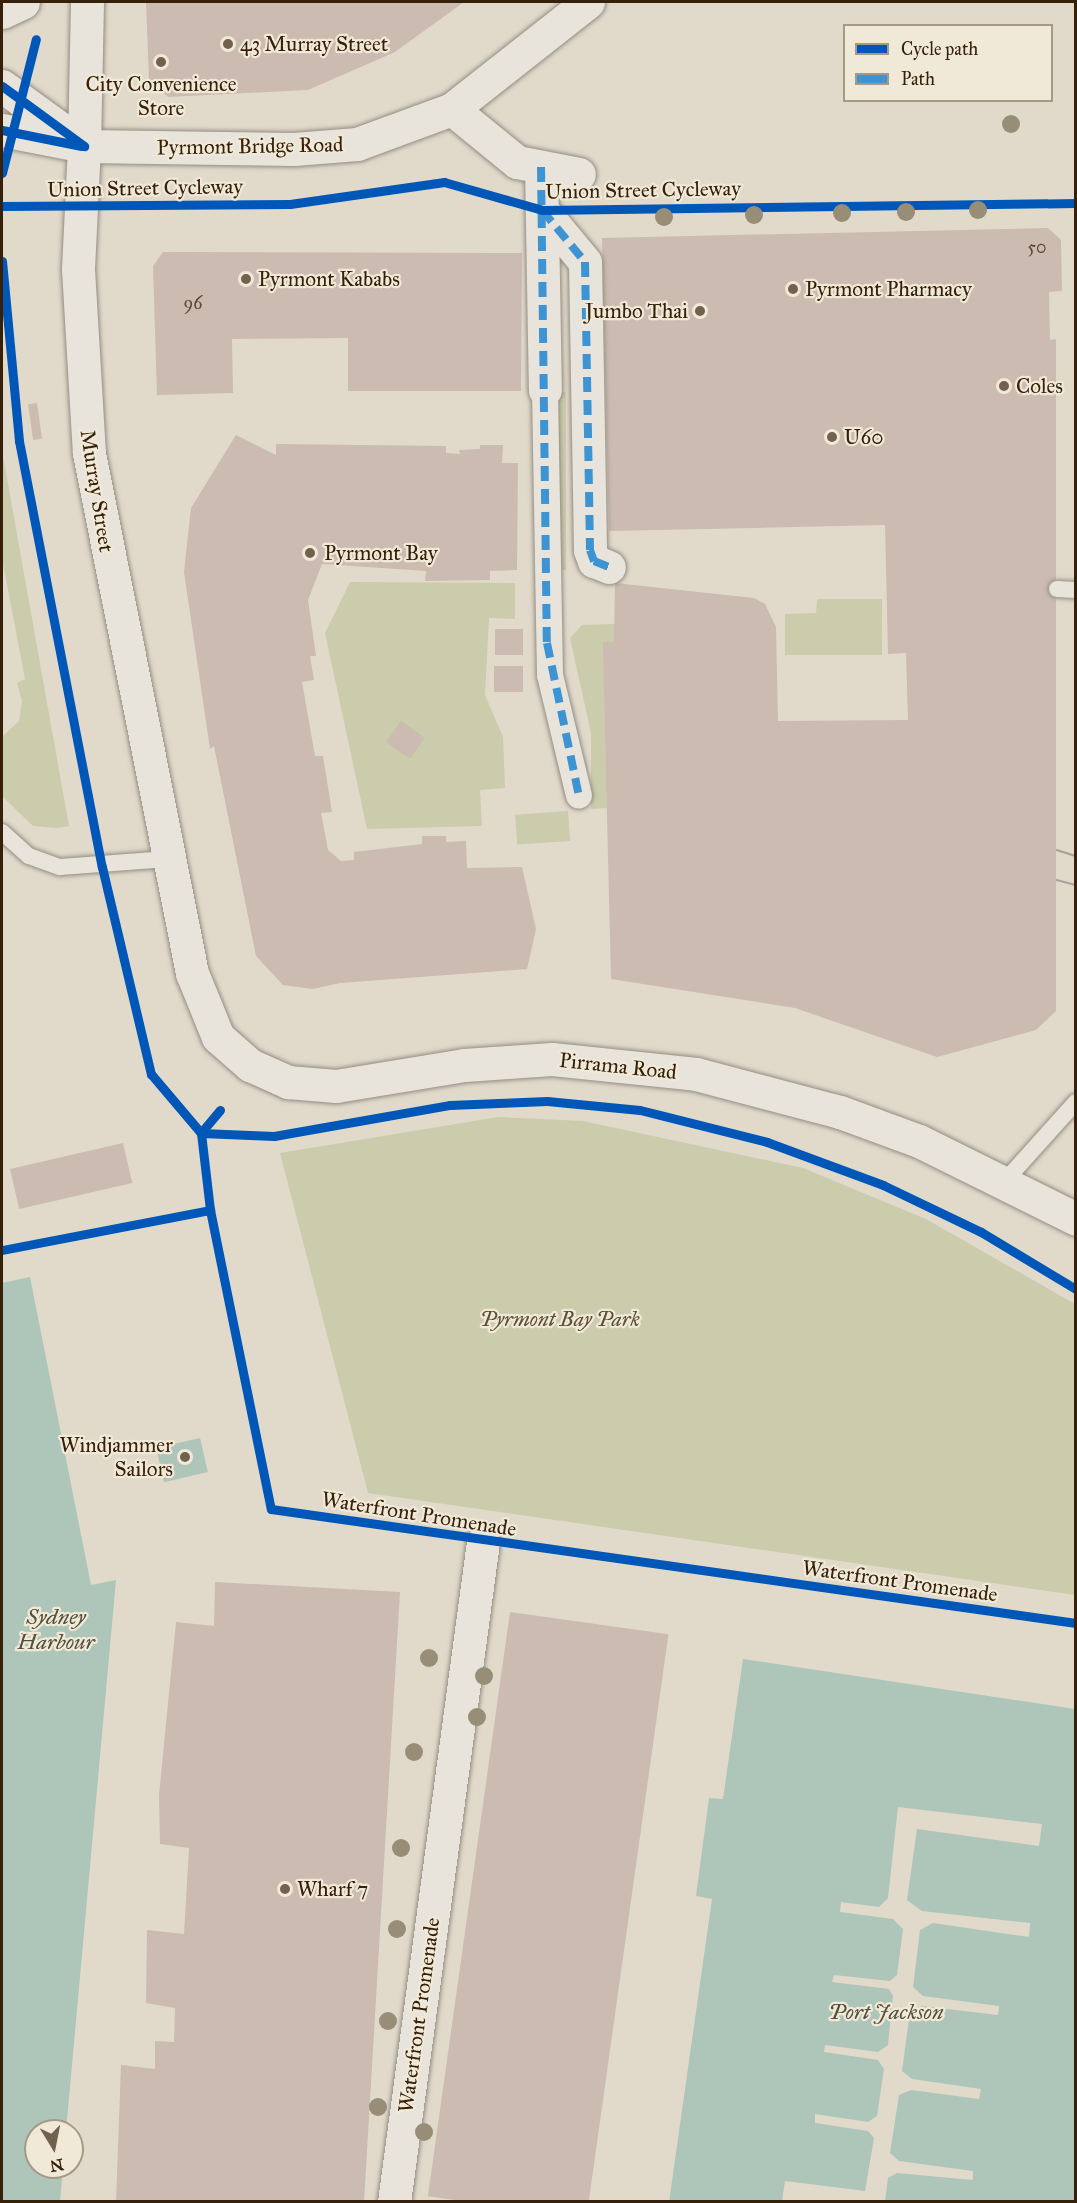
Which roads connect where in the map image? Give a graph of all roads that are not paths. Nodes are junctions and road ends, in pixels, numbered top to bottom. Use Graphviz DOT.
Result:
graph roads {
  1 [pos="23,2"];
  2 [pos="87,2"];
  3 [pos="588,2"];
  4 [pos="2,12"];
  5 [pos="2,86"];
  6 [pos="452,109"];
  7 [pos="2,130"];
  8 [pos="84,146"];
  9 [pos="541,167"];
  10 [pos="579,174"];
  11 [pos="542,210"];
  12 [pos="545,390"];
  13 [pos="609,567"];
  14 [pos="1057,589"];
  15 [pos="1076,590"];
  16 [pos="579,796"];
  17 [pos="2,832"];
  18 [pos="168,859"];
  19 [pos="192,972"];
  20 [pos="1076,1102"];
  21 [pos="1005,1181"];
  22 [pos="1075,1218"];
  23 [pos="483,1542"];
  24 [pos="394,2202"];
  1 -- 4 [label="street"];
  2 -- 8 [label="street, Murray Street"];
  3 -- 6 [label="street, Pyrmont Bridge Road"];
  5 -- 8 [label="street"];
  6 -- 8 [label="street, Pyrmont Bridge Road"];
  6 -- 9 [label="street"];
  7 -- 8 [label="street, Pyrmont Bridge Road"];
  8 -- 18 [label="street, Murray Street"];
  9 -- 10 [label="street"];
  9 -- 11 [label="street"];
  11 -- 12 [label="street"];
  11 -- 13 [label="street"];
  12 -- 16 [label="street"];
  14 -- 15 [label="lane"];
  17 -- 18 [label="lane"];
  18 -- 19 [label="street, Murray Street"];
  19 -- 21 [label="street, Pirrama Road"];
  20 -- 21 [label="lane"];
  21 -- 22 [label="street, Pirrama Road"];
  23 -- 24 [label="street, Waterfront Promenade"];
}
